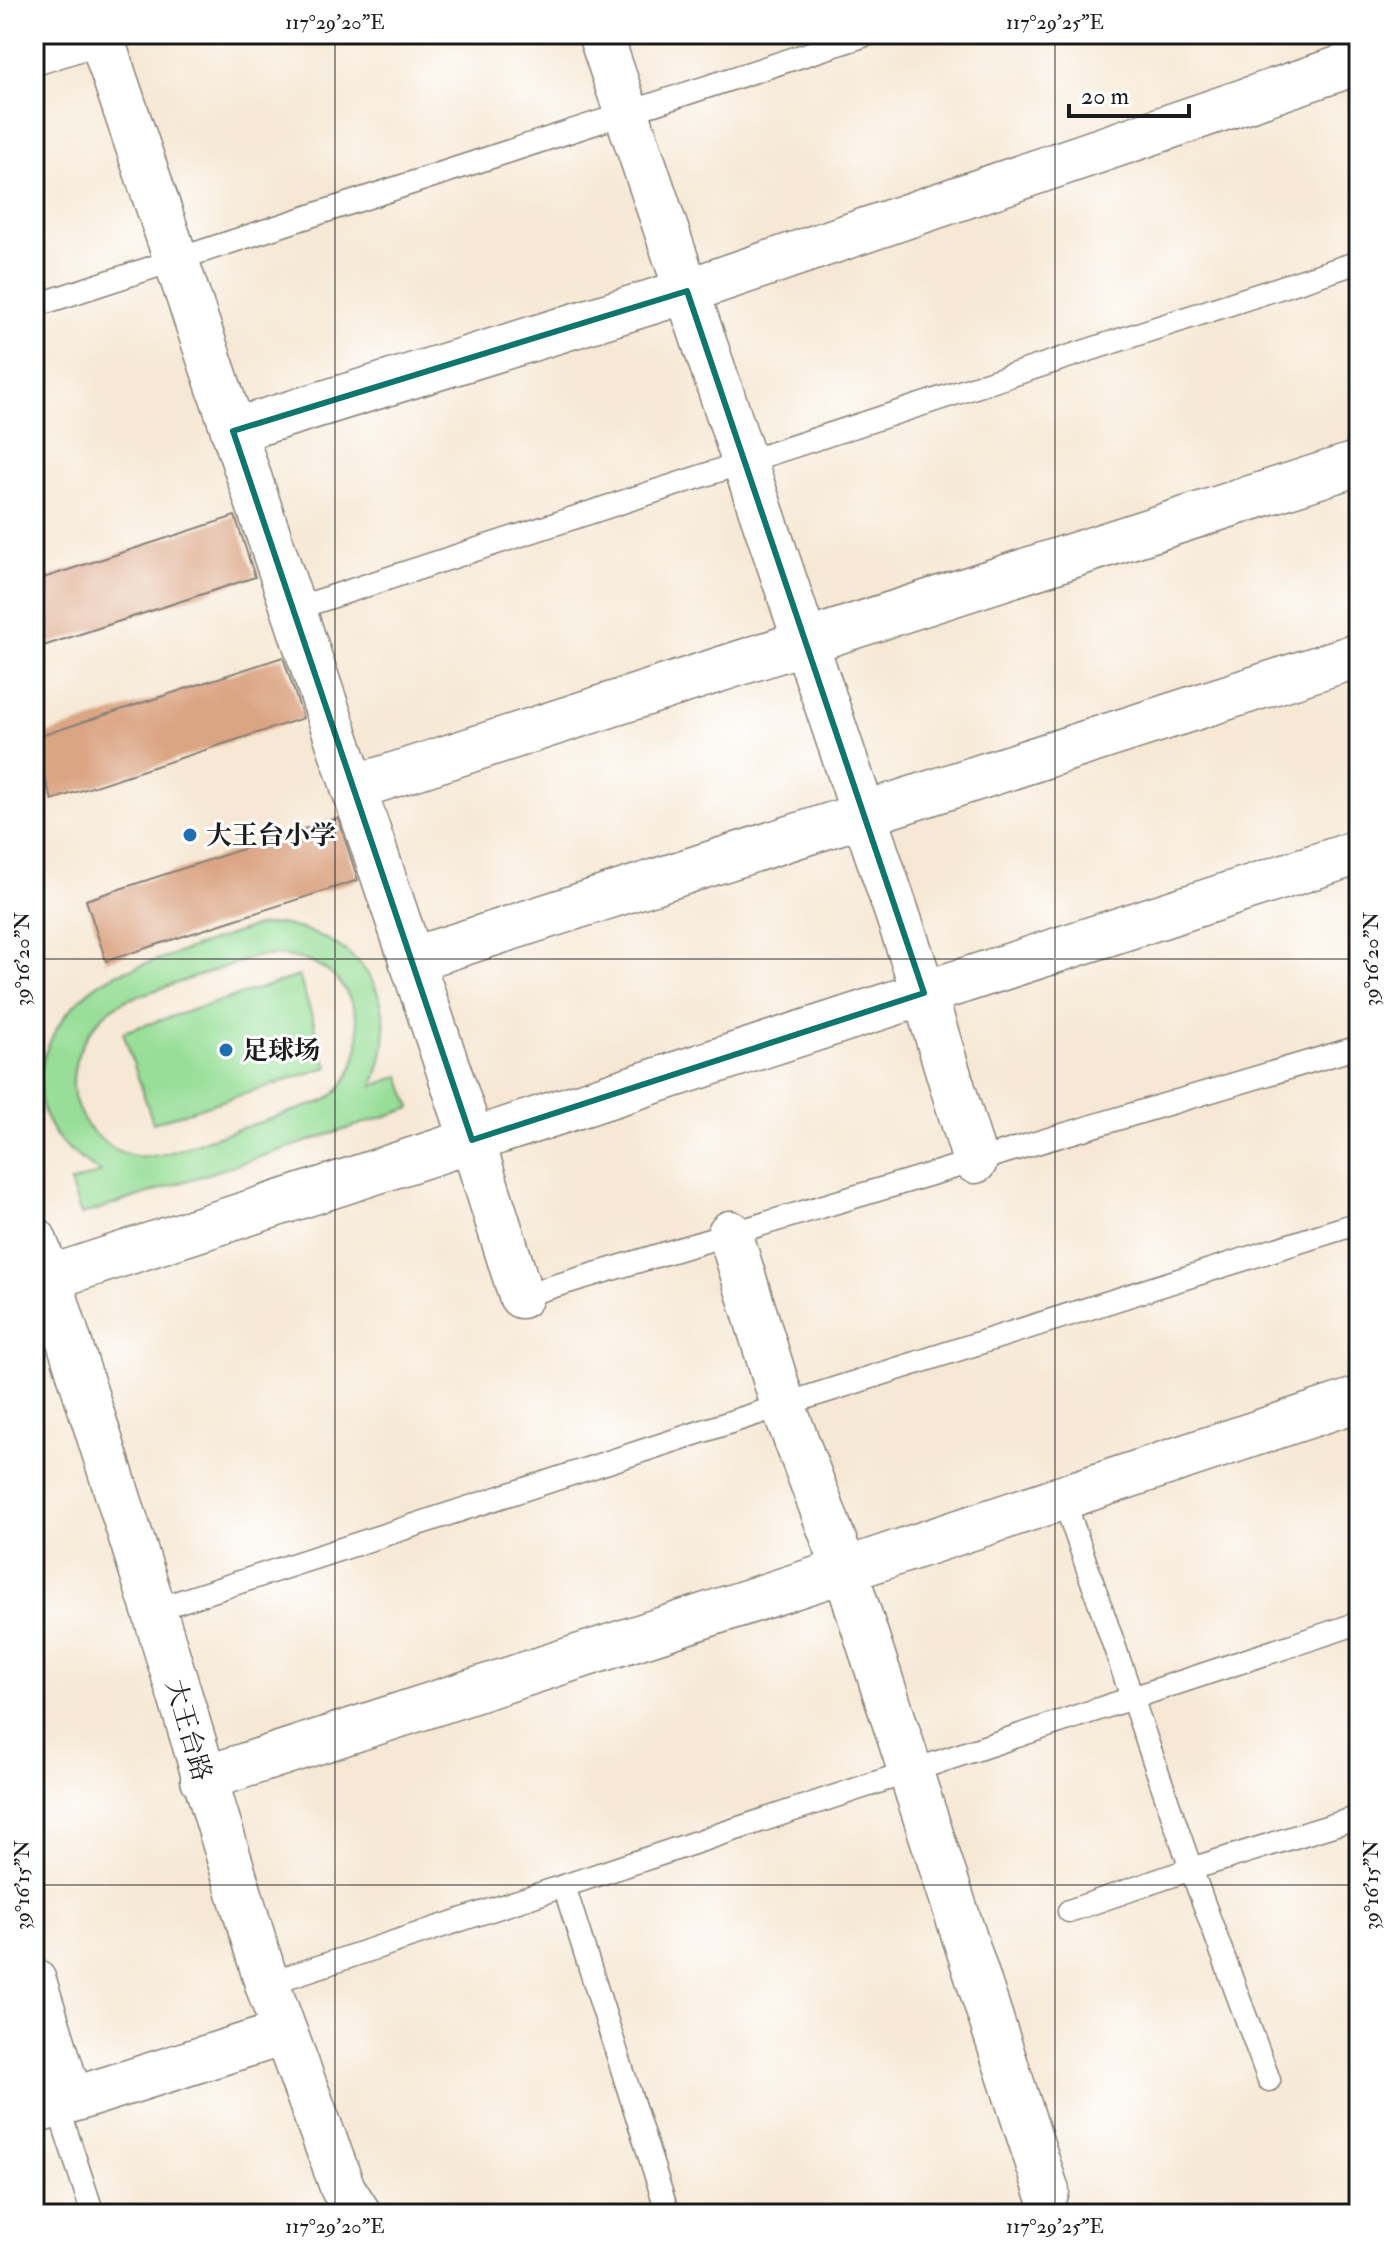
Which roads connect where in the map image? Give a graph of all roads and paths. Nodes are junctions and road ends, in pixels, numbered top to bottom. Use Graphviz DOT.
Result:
graph roads {
  1 [pos="93,34"];
  2 [pos="100,34"];
  3 [pos="600,34"];
  4 [pos="869,34"];
  5 [pos="34,53"];
  6 [pos="1359,62"];
  7 [pos="627,113"];
  8 [pos="176,261"];
  9 [pos="1359,262"];
  10 [pos="687,291"];
  11 [pos="34,306"];
  12 [pos="233,431"];
  13 [pos="745,462"];
  14 [pos="1359,463"];
  15 [pos="294,609"];
  16 [pos="805,642"];
  17 [pos="1359,655"];
  18 [pos="353,788"];
  19 [pos="864,815"];
  20 [pos="1359,852"];
  21 [pos="411,960"];
  22 [pos="924,993"];
  23 [pos="1359,1047"];
  24 [pos="472,1140"];
  25 [pos="975,1161"];
  26 [pos="1359,1223"];
  27 [pos="730,1233"];
  28 [pos="42,1259"];
  29 [pos="521,1296"];
  30 [pos="1359,1399"];
  31 [pos="783,1405"];
  32 [pos="1063,1497"];
  33 [pos="845,1570"];
  34 [pos="154,1610"];
  35 [pos="1359,1623"];
  36 [pos="1134,1697"];
  37 [pos="910,1771"];
  38 [pos="203,1779"];
  39 [pos="1359,1817"];
  40 [pos="1191,1869"];
  41 [pos="564,1886"];
  42 [pos="1069,1911"];
  43 [pos="34,1981"];
  44 [pos="267,1984"];
  45 [pos="284,2033"];
  46 [pos="1269,2080"];
  47 [pos="54,2105"];
  48 [pos="1047,2191"];
  49 [pos="93,2214"];
  50 [pos="359,2214"];
  51 [pos="668,2214"];
  1 -- 5 [label="street"];
  2 -- 8 [label="street"];
  3 -- 7 [label="street"];
  4 -- 7 [label="lane"];
  6 -- 10 [label="street"];
  7 -- 8 [label="lane"];
  7 -- 10 [label="street"];
  8 -- 11 [label="lane"];
  8 -- 12 [label="street"];
  9 -- 13 [label="lane"];
  10 -- 12 [label="street"];
  10 -- 13 [label="street"];
  12 -- 15 [label="street"];
  13 -- 15 [label="lane"];
  13 -- 16 [label="street"];
  14 -- 16 [label="street"];
  15 -- 18 [label="street"];
  16 -- 18 [label="street"];
  16 -- 19 [label="street"];
  17 -- 19 [label="street"];
  18 -- 21 [label="street"];
  19 -- 21 [label="street"];
  19 -- 22 [label="street"];
  20 -- 22 [label="street"];
  21 -- 24 [label="street"];
  22 -- 24 [label="street"];
  22 -- 25 [label="street"];
  23 -- 25 [label="lane"];
  24 -- 28 [label="street"];
  24 -- 29 [label="street"];
  25 -- 27 [label="lane"];
  26 -- 31 [label="lane"];
  27 -- 29 [label="lane"];
  27 -- 31 [label="street"];
  28 -- 34 [label="street, 大王台路"];
  30 -- 32 [label="street"];
  31 -- 33 [label="street"];
  31 -- 34 [label="lane"];
  32 -- 33 [label="street"];
  32 -- 36 [label="lane"];
  33 -- 37 [label="street"];
  33 -- 38 [label="street"];
  34 -- 38 [label="street, 大王台路"];
  35 -- 36 [label="lane"];
  36 -- 37 [label="lane"];
  36 -- 40 [label="lane"];
  37 -- 41 [label="lane"];
  37 -- 48 [label="street"];
  38 -- 44 [label="street, 大王台路"];
  39 -- 40 [label="lane"];
  40 -- 42 [label="lane"];
  40 -- 46 [label="lane"];
  41 -- 44 [label="lane"];
  41 -- 51 [label="lane"];
  43 -- 47 [label="street"];
  44 -- 45 [label="street, 大王台路"];
  45 -- 47 [label="street"];
  45 -- 50 [label="street, 大王台路"];
  47 -- 49 [label="lane"];
}
